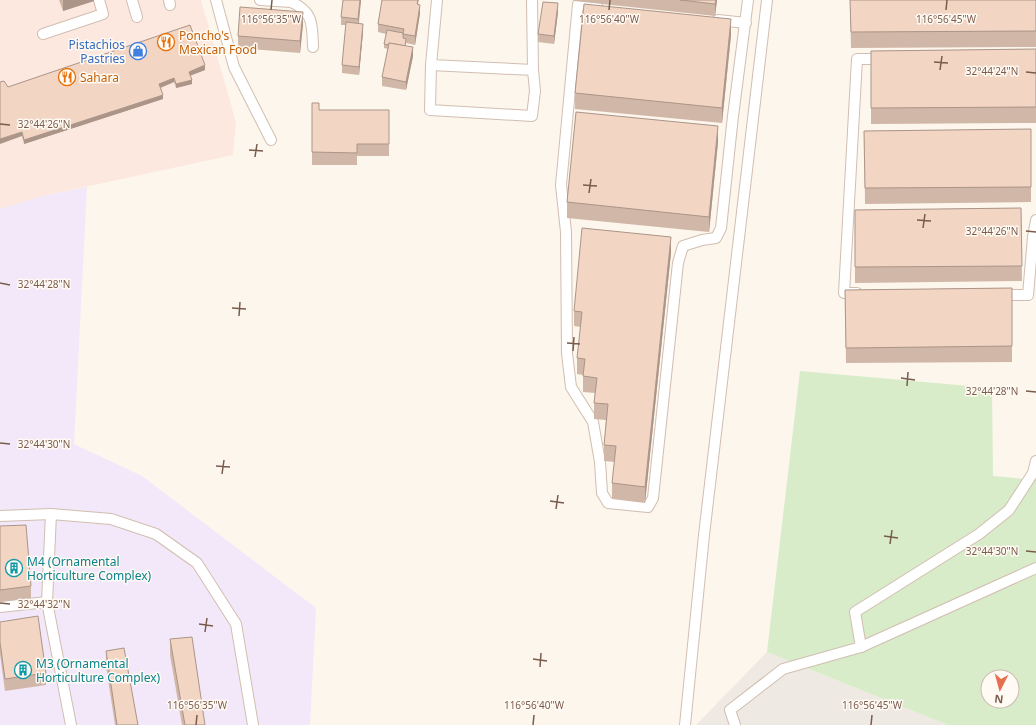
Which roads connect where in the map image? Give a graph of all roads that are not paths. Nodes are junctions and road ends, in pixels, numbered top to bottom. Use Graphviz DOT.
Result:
graph roads {
  1 [pos="99,0"];
  2 [pos="132,0"];
  3 [pos="216,0"];
  4 [pos="260,0"];
  5 [pos="437,0"];
  6 [pos="532,0"];
  7 [pos="748,0"];
  8 [pos="767,0"];
  9 [pos="292,1"];
  10 [pos="609,7"];
  11 [pos="137,17"];
  12 [pos="708,19"];
  13 [pos="746,23"];
  14 [pos="43,34"];
  15 [pos="314,47"];
  16 [pos="896,59"];
  17 [pos="431,65"];
  18 [pos="533,70"];
  19 [pos="271,140"];
  20 [pos="1036,220"];
  21 [pos="868,294"];
  22 [pos="988,294"];
  23 [pos="1036,462"];
  24 [pos="51,514"];
  25 [pos="0,516"];
  26 [pos="1036,568"];
  27 [pos="47,602"];
  28 [pos="0,607"];
  29 [pos="861,647"];
  30 [pos="71,725"];
  31 [pos="253,725"];
  32 [pos="686,725"];
  33 [pos="735,725"];
  1 -- 14 [label="lane"];
  2 -- 11 [label="lane"];
  3 -- 19 [label="lane"];
  4 -- 9 [label="lane"];
  5 -- 17 [label="lane"];
  6 -- 18 [label="lane"];
  7 -- 13 [label="lane"];
  8 -- 32 [label="lane"];
  9 -- 15 [label="lane"];
  10 -- 13 [label="lane"];
  12 -- 13 [label="lane"];
  16 -- 21 [label="lane"];
  17 -- 18 [label="lane"];
  17 -- 18 [label="lane"];
  20 -- 22 [label="lane"];
  23 -- 29 [label="lane"];
  24 -- 25 [label="lane"];
  24 -- 27 [label="lane"];
  24 -- 31 [label="lane"];
  26 -- 29 [label="lane"];
  27 -- 28 [label="lane"];
  27 -- 30 [label="lane"];
  29 -- 33 [label="lane"];
}
